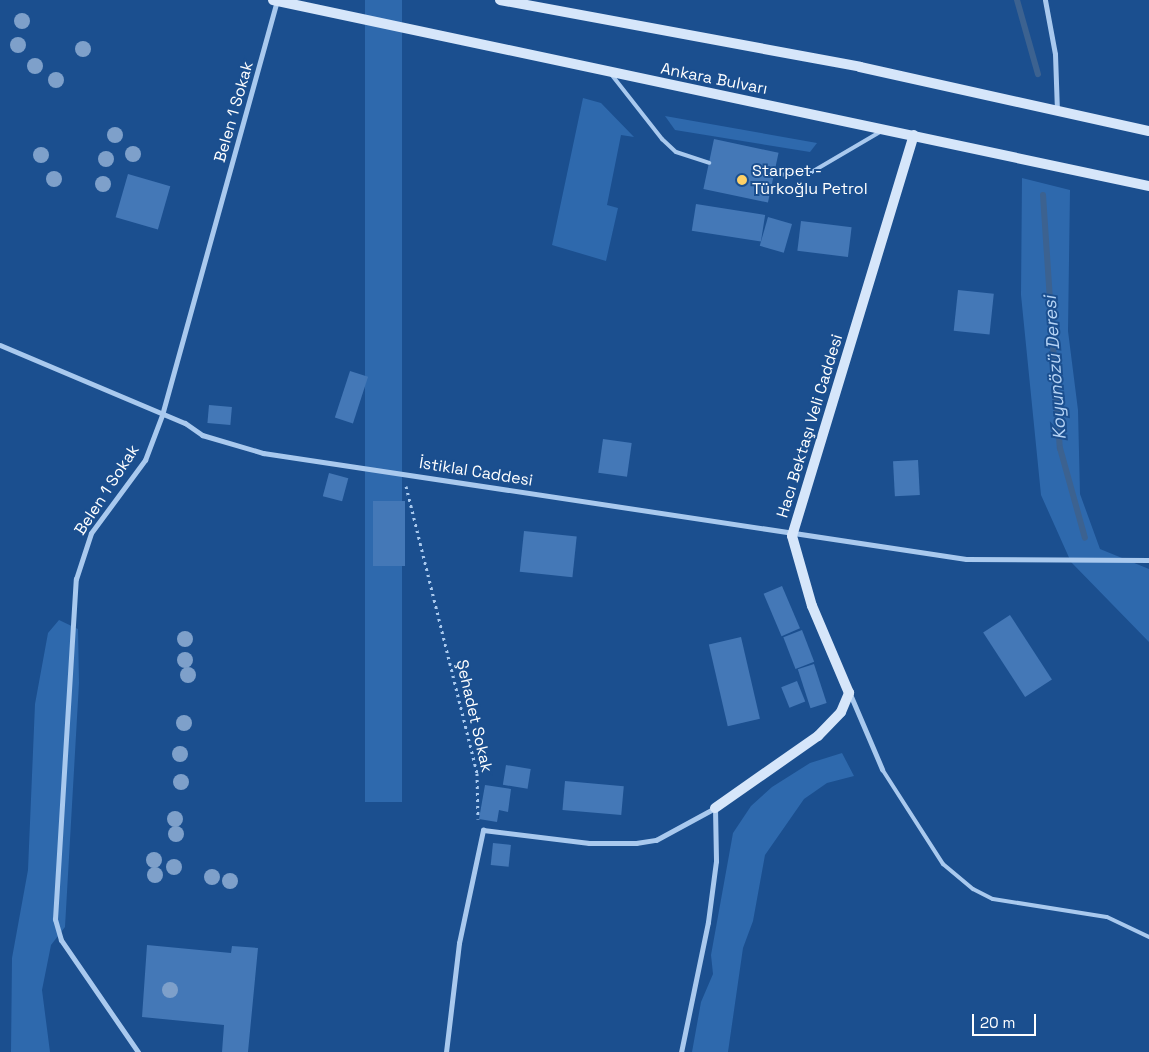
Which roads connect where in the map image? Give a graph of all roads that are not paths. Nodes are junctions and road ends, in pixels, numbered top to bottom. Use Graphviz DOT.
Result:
graph roads {
  1 [pos="275,0"];
  2 [pos="500,0"];
  3 [pos="1045,0"];
  4 [pos="611,74"];
  5 [pos="1057,111"];
  6 [pos="885,129"];
  7 [pos="1149,131"];
  8 [pos="914,135"];
  9 [pos="709,163"];
  10 [pos="774,175"];
  11 [pos="1149,186"];
  12 [pos="0,346"];
  13 [pos="162,416"];
  14 [pos="792,536"];
  15 [pos="1149,560"];
  16 [pos="850,694"];
  17 [pos="882,769"];
  18 [pos="714,808"];
  19 [pos="1149,937"];
  20 [pos="138,1052"];
  21 [pos="446,1052"];
  22 [pos="681,1052"];
  1 -- 4 [label="main road, Ankara Bulvarı"];
  1 -- 13 [label="street, Belen 1 Sokak"];
  2 -- 5 [label="main road"];
  3 -- 5 [label="street"];
  4 -- 6 [label="main road, Ankara Bulvarı"];
  4 -- 9 [label="lane"];
  5 -- 7 [label="main road"];
  6 -- 8 [label="main road, Ankara Bulvarı"];
  6 -- 10 [label="lane"];
  8 -- 11 [label="main road, Ankara Bulvarı"];
  8 -- 14 [label="main road, Hacı Bektaşı Veli Caddesi"];
  12 -- 13 [label="street, İstiklal Caddesi"];
  13 -- 14 [label="street, İstiklal Caddesi"];
  13 -- 20 [label="street, Belen 1 Sokak"];
  14 -- 15 [label="street, İstiklal Caddesi"];
  14 -- 16 [label="main road, Hacı Bektaşı Veli Caddesi"];
  16 -- 17 [label="street"];
  16 -- 18 [label="main road"];
  17 -- 19 [label="lane"];
  18 -- 21 [label="street"];
  18 -- 22 [label="street"];
}
